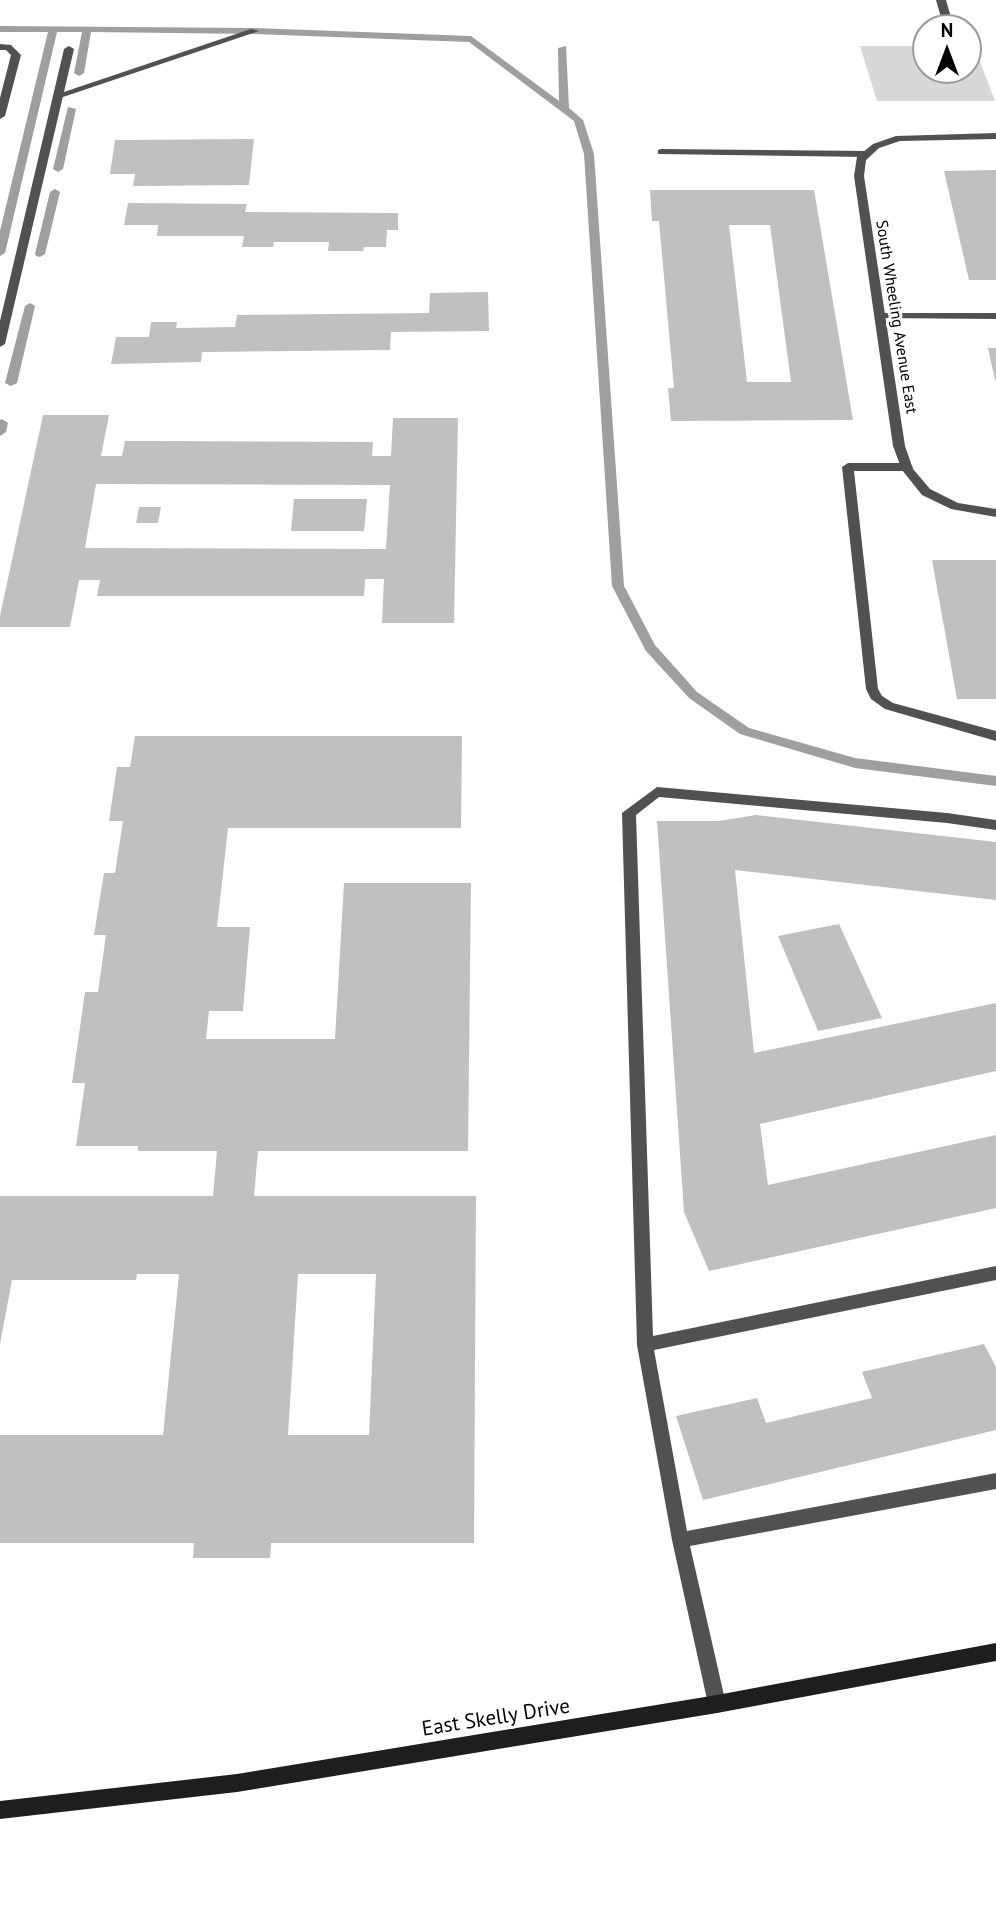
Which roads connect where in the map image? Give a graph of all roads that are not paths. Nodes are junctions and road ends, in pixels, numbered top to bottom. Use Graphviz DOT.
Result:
graph roads {
  1 [pos="254,31"];
  2 [pos="0,47"];
  3 [pos="69,50"];
  4 [pos="57,96"];
  5 [pos="0,116"];
  6 [pos="996,136"];
  7 [pos="871,150"];
  8 [pos="661,152"];
  9 [pos="880,316"];
  10 [pos="996,316"];
  11 [pos="0,344"];
  12 [pos="907,467"];
  13 [pos="996,513"];
  14 [pos="996,736"];
  15 [pos="996,825"];
  16 [pos="996,1273"];
  17 [pos="645,1345"];
  18 [pos="996,1481"];
  19 [pos="680,1540"];
  20 [pos="996,1653"];
  21 [pos="717,1704"];
  22 [pos="0,1810"];
  1 -- 4 [label="street"];
  2 -- 5 [label="street"];
  3 -- 4 [label="street"];
  4 -- 11 [label="street"];
  6 -- 7 [label="street"];
  7 -- 8 [label="street"];
  7 -- 9 [label="street, South Wheeling Avenue East"];
  9 -- 10 [label="street"];
  9 -- 12 [label="street, South Wheeling Avenue East"];
  12 -- 13 [label="street, South Wheeling Avenue East"];
  12 -- 14 [label="street"];
  15 -- 17 [label="street"];
  16 -- 17 [label="street"];
  17 -- 19 [label="street"];
  18 -- 19 [label="street"];
  19 -- 21 [label="street"];
  20 -- 21 [label="main road, East Skelly Drive"];
  21 -- 22 [label="main road, East Skelly Drive"];
}
